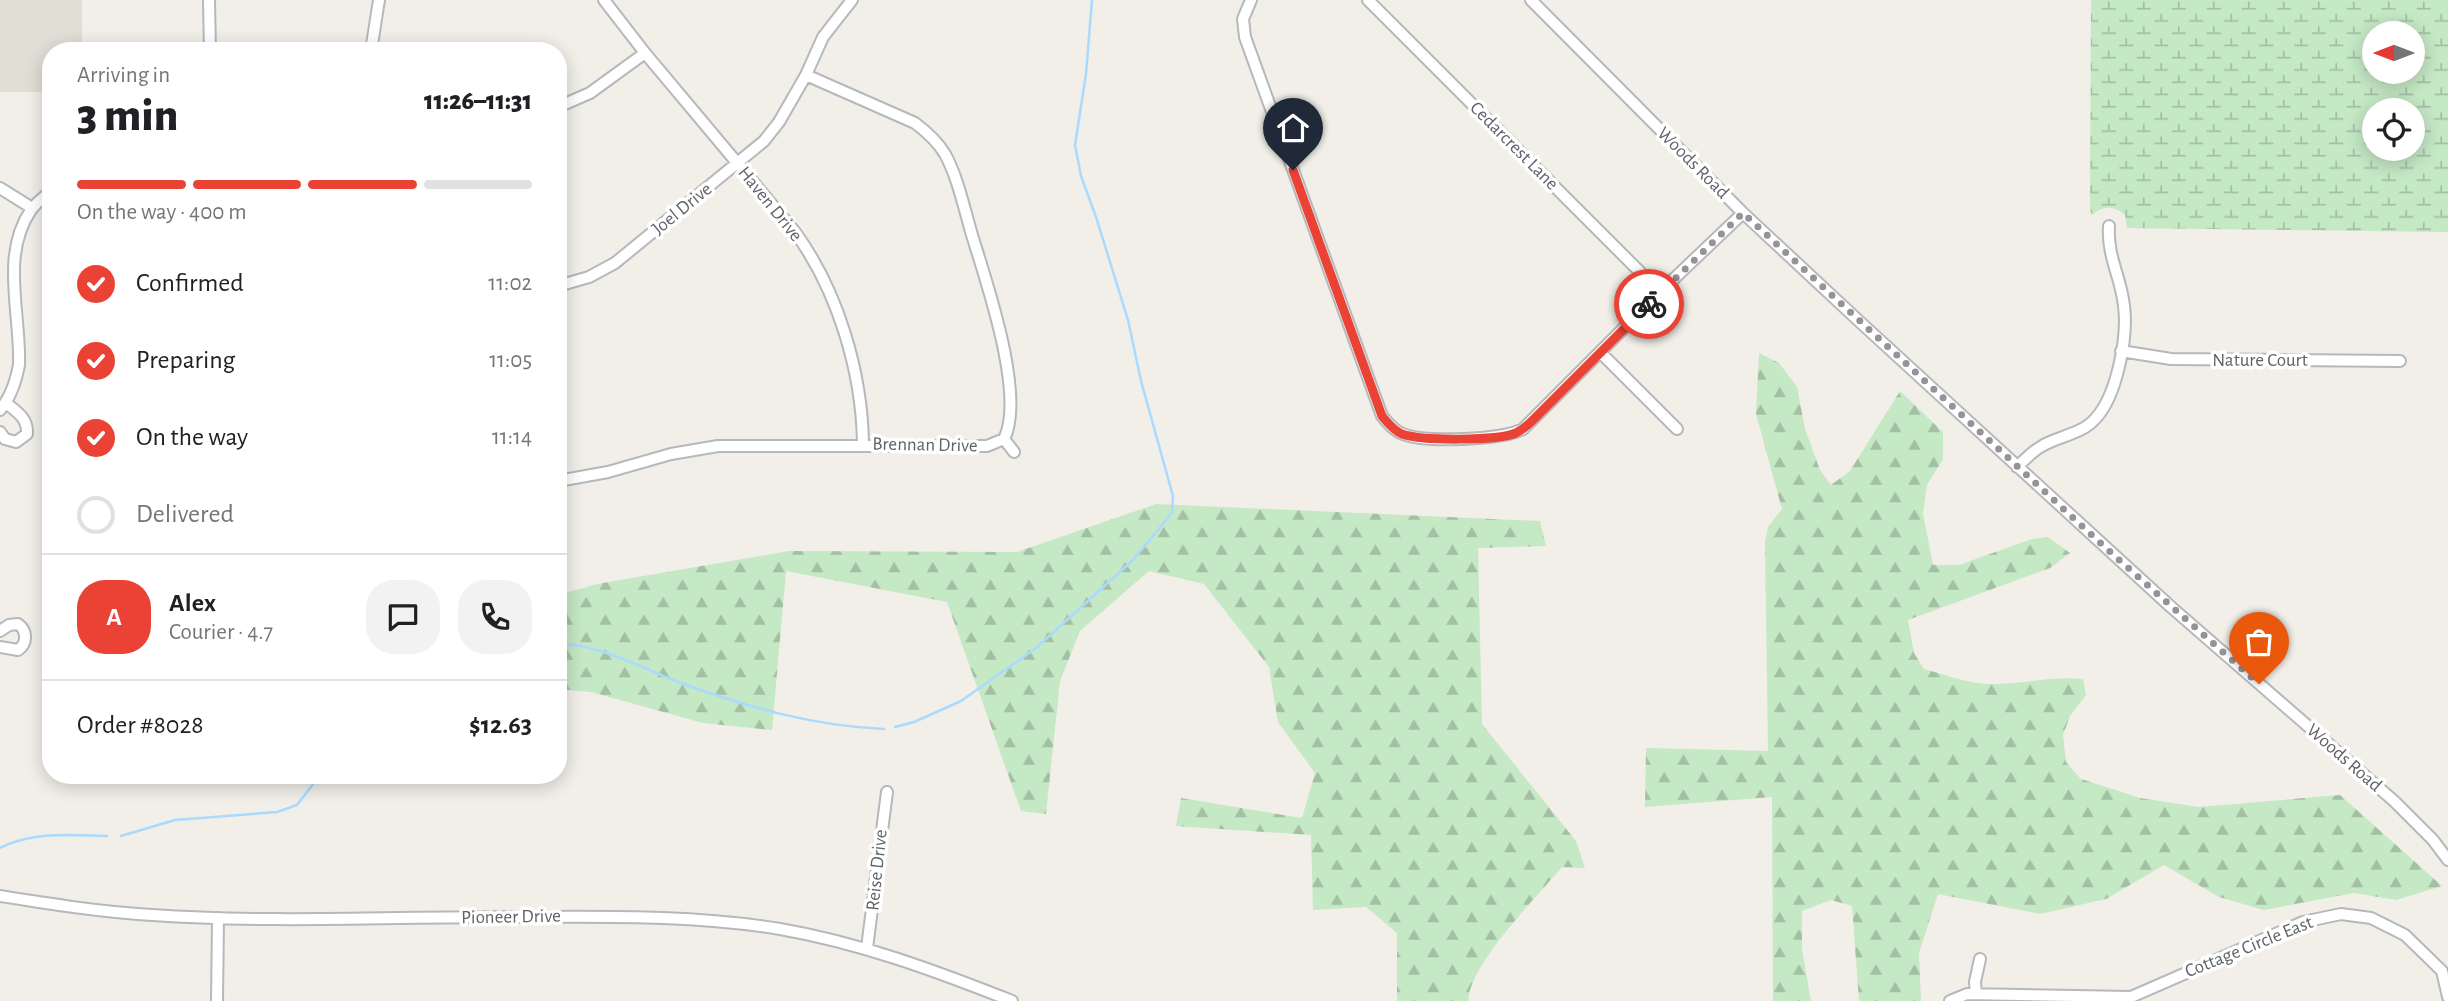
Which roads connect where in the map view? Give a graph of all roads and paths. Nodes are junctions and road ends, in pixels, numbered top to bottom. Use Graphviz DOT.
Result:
graph roads {
  1 [pos="209,0"];
  2 [pos="379,0"];
  3 [pos="604,0"];
  4 [pos="852,0"];
  5 [pos="1251,0"];
  6 [pos="1368,0"];
  7 [pos="1531,0"];
  8 [pos="210,42"];
  9 [pos="372,42"];
  10 [pos="645,53"];
  11 [pos="806,75"];
  12 [pos="567,103"];
  13 [pos="738,163"];
  14 [pos="0,188"];
  15 [pos="42,199"];
  16 [pos="32,208"];
  17 [pos="1743,213"];
  18 [pos="2109,226"];
  19 [pos="567,283"];
  20 [pos="1660,292"];
  21 [pos="2121,351"];
  22 [pos="1601,354"];
  23 [pos="2400,361"];
  24 [pos="3,406"];
  25 [pos="1677,429"];
  26 [pos="0,432"];
  27 [pos="1004,439"];
  28 [pos="863,444"];
  29 [pos="1014,452"];
  30 [pos="2017,467"];
  31 [pos="567,480"];
  32 [pos="0,631"];
  33 [pos="0,647"];
  34 [pos="887,792"];
  35 [pos="2448,860"];
  36 [pos="0,896"];
  37 [pos="218,918"];
  38 [pos="867,948"];
  39 [pos="1980,959"];
  40 [pos="2444,971"];
  41 [pos="1976,994"];
  42 [pos="2448,997"];
  43 [pos="2091,998"];
  44 [pos="217,1001"];
  45 [pos="1012,1001"];
  46 [pos="1950,1001"];
  1 -- 8 [label="street"];
  2 -- 9 [label="street"];
  3 -- 10 [label="street, Haven Drive"];
  4 -- 11 [label="street, Joel Drive"];
  5 -- 22 [label="street"];
  6 -- 20 [label="street, Cedarcrest Lane"];
  7 -- 17 [label="street, Woods Road"];
  10 -- 12 [label="street"];
  10 -- 13 [label="street, Haven Drive"];
  11 -- 13 [label="street, Joel Drive"];
  11 -- 27 [label="street, Brennan Drive"];
  13 -- 19 [label="street, Joel Drive"];
  13 -- 28 [label="street, Haven Drive"];
  14 -- 16 [label="street"];
  15 -- 16 [label="street"];
  16 -- 24 [label="street"];
  17 -- 20 [label="street"];
  17 -- 30 [label="street, Woods Road"];
  18 -- 21 [label="street"];
  20 -- 22 [label="street"];
  21 -- 23 [label="street, Nature Court"];
  21 -- 30 [label="street"];
  22 -- 25 [label="street"];
  24 -- 26 [label="street"];
  27 -- 28 [label="street, Brennan Drive"];
  27 -- 29 [label="street"];
  28 -- 31 [label="street, Brennan Drive"];
  30 -- 35 [label="street, Woods Road"];
  32 -- 33 [label="street"];
  34 -- 38 [label="street, Reise Drive"];
  36 -- 37 [label="street, Pioneer Drive"];
  37 -- 38 [label="street, Pioneer Drive"];
  37 -- 44 [label="street"];
  38 -- 45 [label="street, Pioneer Drive"];
  39 -- 41 [label="street"];
  40 -- 42 [label="street"];
  40 -- 43 [label="street, Cottage Circle East"];
  41 -- 43 [label="street, Cottage Circle East"];
  41 -- 46 [label="street, Cottage Circle East"];
}
